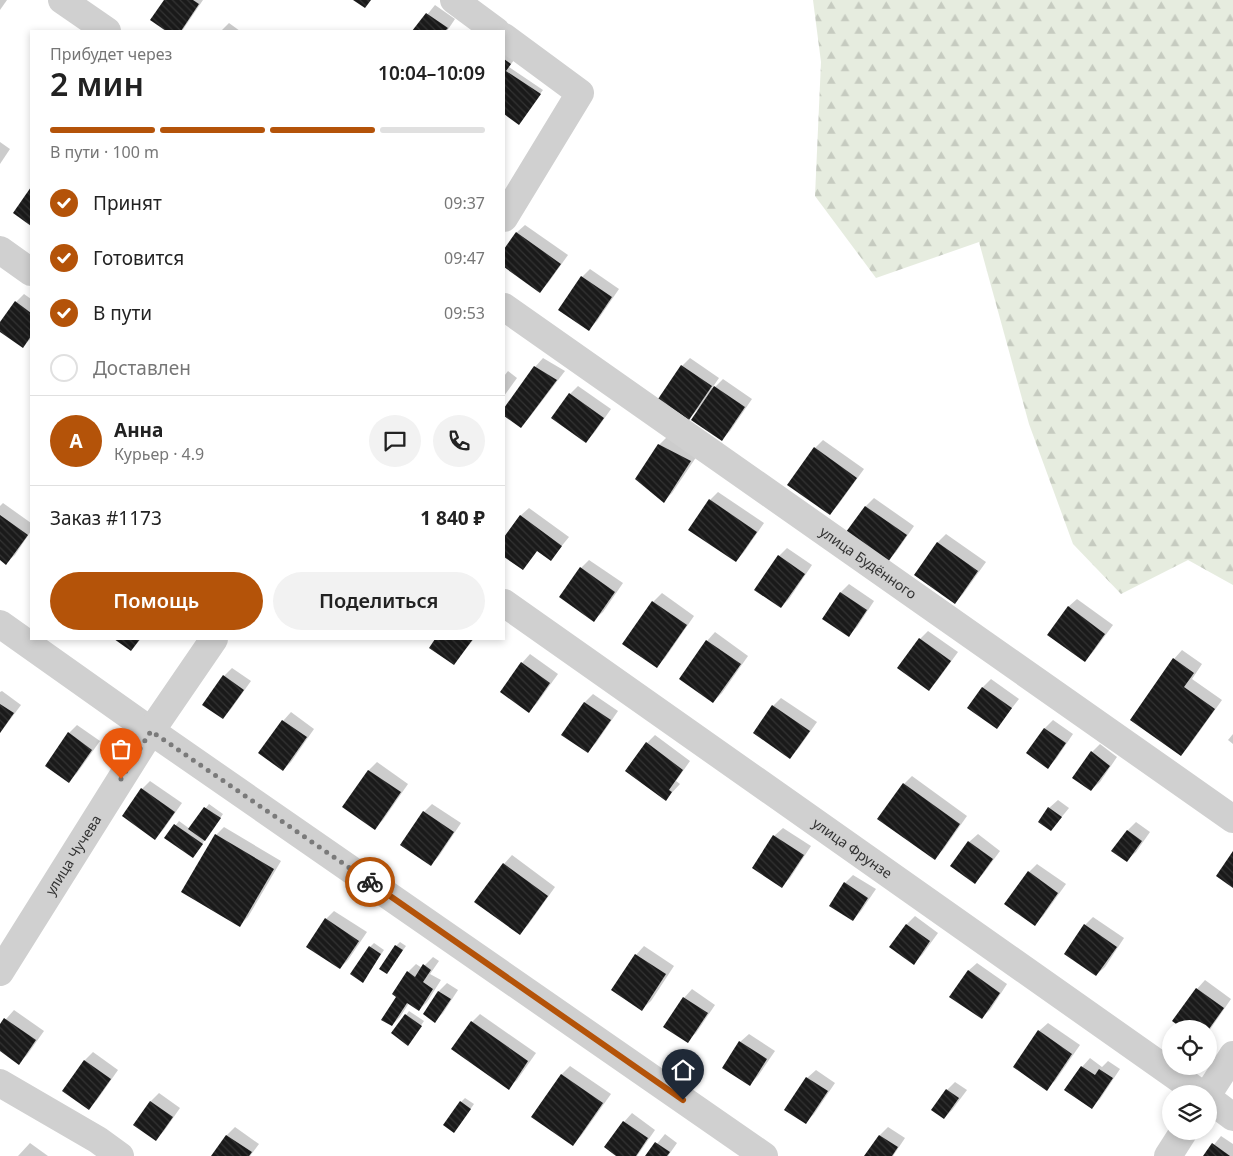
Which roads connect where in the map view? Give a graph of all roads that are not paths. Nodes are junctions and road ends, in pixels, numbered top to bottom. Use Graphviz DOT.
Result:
graph roads {
  1 [pos="62,0"];
  2 [pos="454,0"];
  3 [pos="106,30"];
  4 [pos="495,30"];
  5 [pos="505,38"];
  6 [pos="505,216"];
  7 [pos="0,250"];
  8 [pos="30,271"];
  9 [pos="505,308"];
  10 [pos="505,604"];
  11 [pos="0,624"];
  12 [pos="213,640"];
  13 [pos="151,731"];
  14 [pos="1233,819"];
  15 [pos="0,972"];
  16 [pos="1233,1055"];
  17 [pos="0,1083"];
  18 [pos="1188,1085"];
  19 [pos="1214,1085"];
  20 [pos="1217,1106"];
  21 [pos="1233,1117"];
  22 [pos="1178,1140"];
  23 [pos="120,1156"];
  24 [pos="764,1156"];
  25 [pos="1168,1156"];
  1 -- 3 [label="street"];
  2 -- 4 [label="street"];
  5 -- 6 [label="street"];
  7 -- 8 [label="street"];
  9 -- 14 [label="street, улица Будённого"];
  10 -- 18 [label="street, улица Фрунзе"];
  11 -- 13 [label="street"];
  12 -- 13 [label="street, улица Чучева"];
  13 -- 15 [label="street, улица Чучева"];
  13 -- 24 [label="street"];
  16 -- 19 [label="street"];
  17 -- 23 [label="street"];
  20 -- 21 [label="street"];
  22 -- 25 [label="street"];
}
